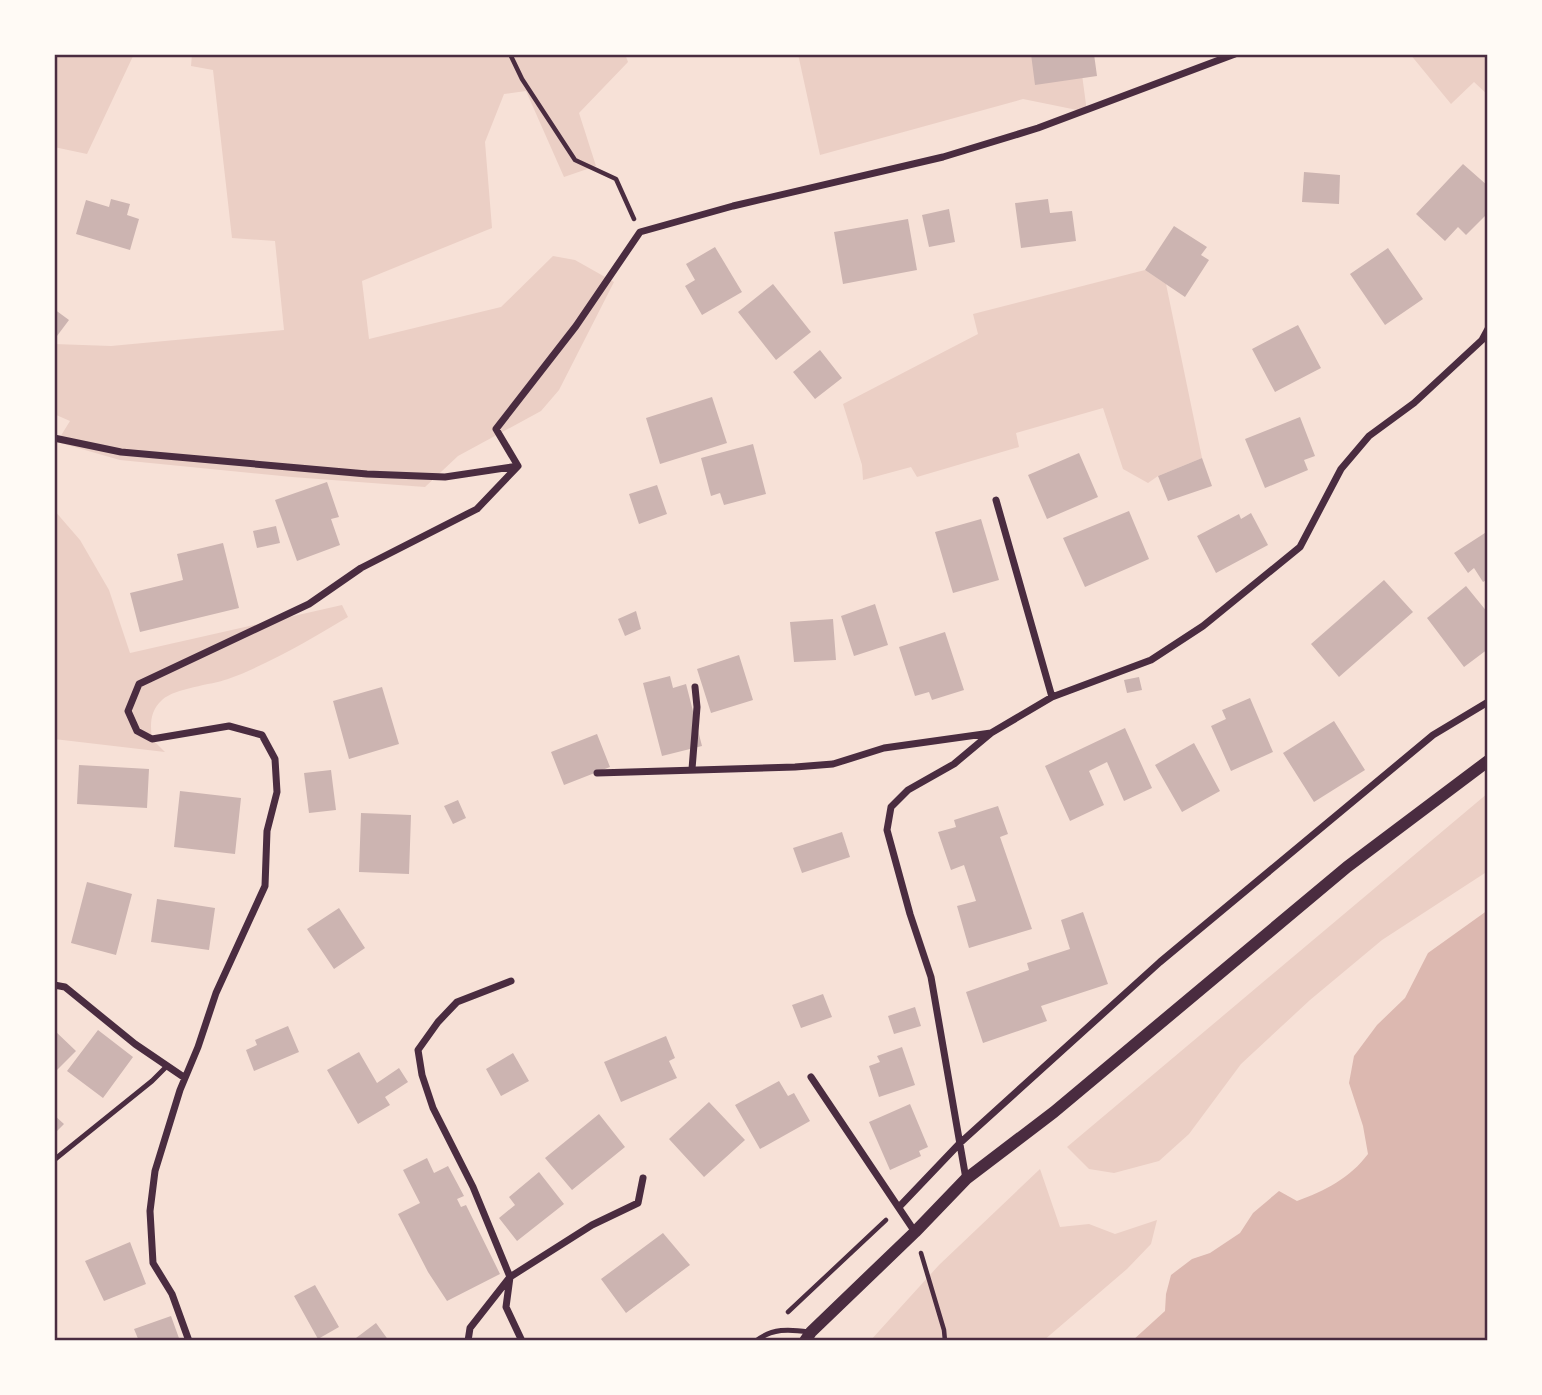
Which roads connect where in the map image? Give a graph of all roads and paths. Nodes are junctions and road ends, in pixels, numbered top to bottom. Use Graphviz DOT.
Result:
graph roads {
  1 [pos="510,54"];
  2 [pos="1236,54"];
  3 [pos="640,232"];
  4 [pos="1488,329"];
  5 [pos="54,438"];
  6 [pos="518,466"];
  7 [pos="996,500"];
  8 [pos="695,687"];
  9 [pos="1052,697"];
  10 [pos="1488,702"];
  11 [pos="991,733"];
  12 [pos="1488,761"];
  13 [pos="692,769"];
  14 [pos="597,773"];
  15 [pos="511,981"];
  16 [pos="54,985"];
  17 [pos="167,1066"];
  18 [pos="811,1077"];
  19 [pos="185,1078"];
  20 [pos="960,1143"];
  21 [pos="54,1160"];
  22 [pos="643,1178"];
  23 [pos="966,1179"];
  24 [pos="899,1207"];
  25 [pos="915,1232"];
  26 [pos="510,1277"];
  27 [pos="766,1332"];
  28 [pos="808,1336"];
  29 [pos="189,1341"];
  30 [pos="468,1341"];
  31 [pos="522,1341"];
  32 [pos="756,1341"];
  33 [pos="945,1341"];
  1 -- 3 [label="path"];
  2 -- 3 [label="street"];
  3 -- 6 [label="street"];
  4 -- 9 [label="street"];
  5 -- 6 [label="street"];
  6 -- 19 [label="street"];
  7 -- 9 [label="street"];
  8 -- 13 [label="street"];
  9 -- 11 [label="street"];
  10 -- 20 [label="street"];
  11 -- 13 [label="street"];
  11 -- 20 [label="street"];
  12 -- 23 [label="street"];
  13 -- 14 [label="street"];
  15 -- 26 [label="street"];
  16 -- 17 [label="street"];
  17 -- 19 [label="street"];
  17 -- 21 [label="lane"];
  18 -- 24 [label="street"];
  19 -- 29 [label="street"];
  20 -- 23 [label="street"];
  20 -- 24 [label="street"];
  22 -- 26 [label="street"];
  23 -- 25 [label="street"];
  24 -- 25 [label="street"];
  24 -- 27 [label="path"];
  25 -- 28 [label="street"];
  25 -- 33 [label="path"];
  26 -- 30 [label="street"];
  26 -- 31 [label="street"];
  27 -- 28 [label="lane"];
  27 -- 32 [label="lane"];
}
